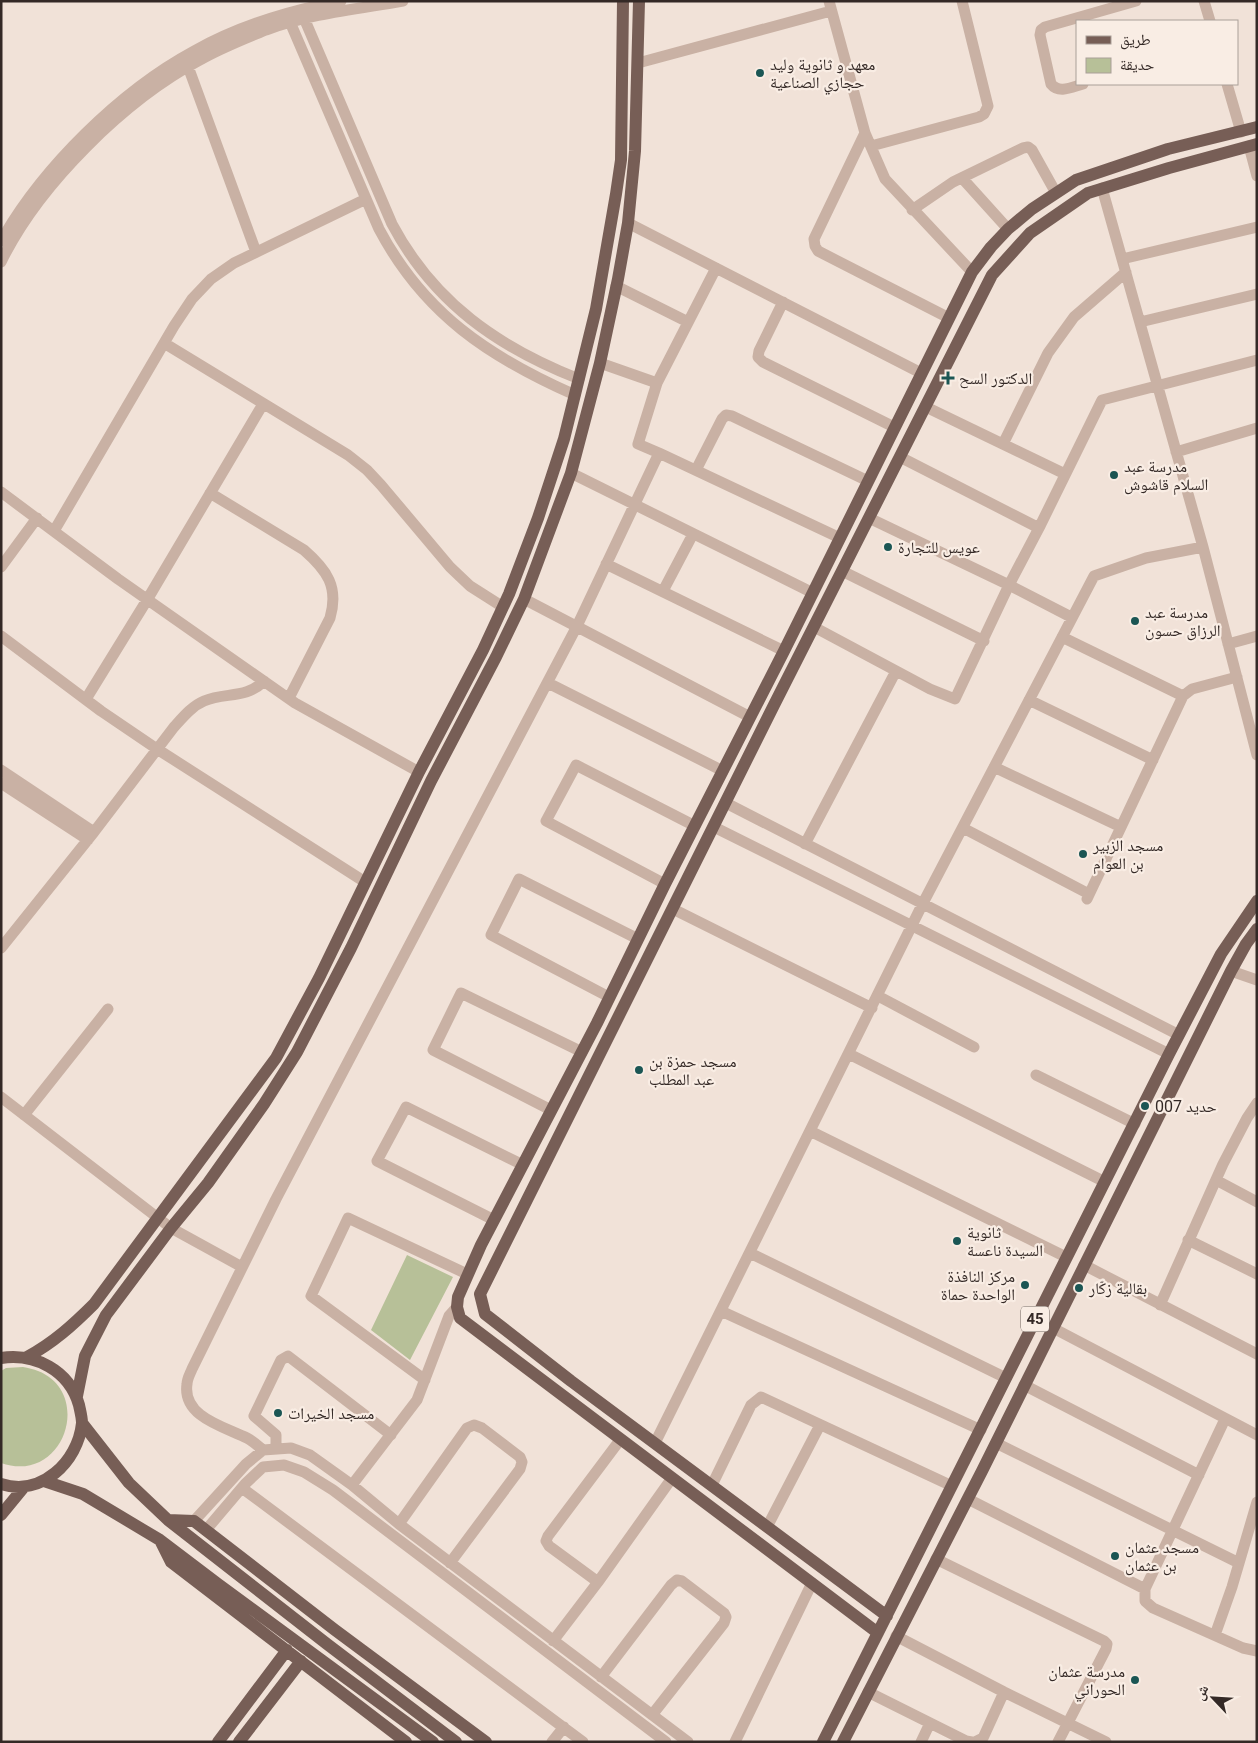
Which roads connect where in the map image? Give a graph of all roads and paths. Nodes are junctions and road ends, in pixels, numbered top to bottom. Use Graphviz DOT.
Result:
graph roads {
  1 [pos="288,1"];
  2 [pos="341,1"];
  3 [pos="402,1"];
  4 [pos="622,1"];
  5 [pos="639,1"];
  6 [pos="962,1"];
  7 [pos="1136,1"];
  8 [pos="1204,1"];
  9 [pos="830,6"];
  10 [pos="295,16"];
  11 [pos="1210,20"];
  12 [pos="186,62"];
  13 [pos="638,63"];
  14 [pos="1080,85"];
  15 [pos="1227,85"];
  16 [pos="1257,127"];
  17 [pos="1241,132"];
  18 [pos="865,133"];
  19 [pos="1253,145"];
  20 [pos="871,146"];
  21 [pos="1257,176"];
  22 [pos="962,178"];
  23 [pos="1102,188"];
  24 [pos="1056,193"];
  25 [pos="366,199"];
  26 [pos="912,210"];
  27 [pos="628,223"];
  28 [pos="1257,227"];
  29 [pos="1008,229"];
  30 [pos="1,241"];
  31 [pos="256,252"];
  32 [pos="1122,259"];
  33 [pos="1,262"];
  34 [pos="716,268"];
  35 [pos="972,272"];
  36 [pos="1126,272"];
  37 [pos="616,286"];
  38 [pos="1257,294"];
  39 [pos="783,302"];
  40 [pos="949,318"];
  41 [pos="688,322"];
  42 [pos="1140,322"];
  43 [pos="164,343"];
  44 [pos="1257,360"];
  45 [pos="600,363"];
  46 [pos="921,373"];
  47 [pos="579,379"];
  48 [pos="657,383"];
  49 [pos="1158,386"];
  50 [pos="575,396"];
  51 [pos="263,404"];
  52 [pos="926,407"];
  53 [pos="894,427"];
  54 [pos="1257,428"];
  55 [pos="1003,444"];
  56 [pos="1176,452"];
  57 [pos="659,453"];
  58 [pos="900,457"];
  59 [pos="696,470"];
  60 [pos="571,473"];
  61 [pos="1065,474"];
  62 [pos="868,481"];
  63 [pos="1,492"];
  64 [pos="210,493"];
  65 [pos="634,505"];
  66 [pos="37,518"];
  67 [pos="869,518"];
  68 [pos="1039,528"];
  69 [pos="54,531"];
  70 [pos="693,534"];
  71 [pos="840,538"];
  72 [pos="1203,547"];
  73 [pos="606,564"];
  74 [pos="1,567"];
  75 [pos="842,571"];
  76 [pos="1009,585"];
  77 [pos="663,591"];
  78 [pos="813,593"];
  79 [pos="524,599"];
  80 [pos="147,600"];
  81 [pos="503,607"];
  82 [pos="1072,618"];
  83 [pos="577,626"];
  84 [pos="814,627"];
  85 [pos="1,636"];
  86 [pos="1257,636"];
  87 [pos="1062,637"];
  88 [pos="984,641"];
  89 [pos="1228,644"];
  90 [pos="784,651"];
  91 [pos="896,671"];
  92 [pos="1237,677"];
  93 [pos="264,681"];
  94 [pos="548,683"];
  95 [pos="1183,696"];
  96 [pos="289,698"];
  97 [pos="86,699"];
  98 [pos="1029,700"];
  99 [pos="1257,706"];
  100 [pos="1245,710"];
  101 [pos="750,717"];
  102 [pos="157,749"];
  103 [pos="1257,755"];
  104 [pos="1153,760"];
  105 [pos="994,767"];
  106 [pos="1,770"];
  107 [pos="723,771"];
  108 [pos="419,772"];
  109 [pos="1,783"];
  110 [pos="726,803"];
  111 [pos="695,826"];
  112 [pos="714,827"];
  113 [pos="1121,827"];
  114 [pos="962,828"];
  115 [pos="91,836"];
  116 [pos="805,844"];
  117 [pos="365,882"];
  118 [pos="665,884"];
  119 [pos="1257,901"];
  120 [pos="922,905"];
  121 [pos="672,910"];
  122 [pos="912,926"];
  123 [pos="1257,929"];
  124 [pos="638,939"];
  125 [pos="1,948"];
  126 [pos="1231,970"];
  127 [pos="1257,980"];
  128 [pos="878,996"];
  129 [pos="609,998"];
  130 [pos="872,1008"];
  131 [pos="108,1009"];
  132 [pos="1182,1030"];
  133 [pos="1200,1032"];
  134 [pos="974,1047"];
  135 [pos="582,1052"];
  136 [pos="849,1054"];
  137 [pos="1170,1054"];
  138 [pos="1162,1070"];
  139 [pos="1036,1075"];
  140 [pos="1178,1077"];
  141 [pos="1,1097"];
  142 [pos="1257,1103"];
  143 [pos="551,1110"];
  144 [pos="24,1115"];
  145 [pos="1252,1120"];
  146 [pos="1135,1124"];
  147 [pos="810,1131"];
  148 [pos="523,1165"];
  149 [pos="1216,1180"];
  150 [pos="1105,1182"];
  151 [pos="1257,1202"];
  152 [pos="158,1218"];
  153 [pos="494,1220"];
  154 [pos="171,1228"];
  155 [pos="1188,1240"];
  156 [pos="750,1253"];
  157 [pos="1066,1257"];
  158 [pos="1084,1265"];
  159 [pos="242,1267"];
  160 [pos="468,1274"];
  161 [pos="1257,1274"];
  162 [pos="1160,1305"];
  163 [pos="457,1307"];
  164 [pos="721,1311"];
  165 [pos="1053,1328"];
  166 [pos="1257,1354"];
  167 [pos="27,1357"];
  168 [pos="1,1358"];
  169 [pos="1006,1378"];
  170 [pos="425,1380"];
  171 [pos="1024,1386"];
  172 [pos="76,1396"];
  173 [pos="994,1403"];
  174 [pos="1012,1410"];
  175 [pos="1225,1419"];
  176 [pos="82,1423"];
  177 [pos="820,1425"];
  178 [pos="981,1430"];
  179 [pos="391,1435"];
  180 [pos="1257,1435"];
  181 [pos="620,1440"];
  182 [pos="655,1443"];
  183 [pos="996,1444"];
  184 [pos="276,1448"];
  185 [pos="263,1450"];
  186 [pos="1199,1475"];
  187 [pos="672,1478"];
  188 [pos="44,1481"];
  189 [pos="1,1484"];
  190 [pos="352,1485"];
  191 [pos="712,1486"];
  192 [pos="952,1486"];
  193 [pos="24,1487"];
  194 [pos="242,1488"];
  195 [pos="968,1498"];
  196 [pos="1257,1502"];
  197 [pos="1,1516"];
  198 [pos="168,1520"];
  199 [pos="194,1521"];
  200 [pos="399,1524"];
  201 [pos="767,1527"];
  202 [pos="206,1530"];
  203 [pos="1173,1532"];
  204 [pos="160,1540"];
  205 [pos="936,1559"];
  206 [pos="450,1563"];
  207 [pos="1239,1563"];
  208 [pos="598,1582"];
  209 [pos="812,1583"];
  210 [pos="1145,1589"];
  211 [pos="898,1594"];
  212 [pos="915,1601"];
  213 [pos="887,1616"];
  214 [pos="878,1633"];
  215 [pos="1215,1635"];
  216 [pos="896,1636"];
  217 [pos="553,1640"];
  218 [pos="287,1650"];
  219 [pos="1257,1651"];
  220 [pos="301,1661"];
  221 [pos="601,1677"];
  222 [pos="868,1692"];
  223 [pos="1004,1692"];
  224 [pos="837,1714"];
  225 [pos="652,1715"];
  226 [pos="853,1721"];
  227 [pos="930,1723"];
  228 [pos="1068,1723"];
  229 [pos="564,1727"];
  230 [pos="218,1742"];
  231 [pos="239,1742"];
  232 [pos="406,1742"];
  233 [pos="433,1742"];
  234 [pos="456,1742"];
  235 [pos="486,1742"];
  236 [pos="552,1742"];
  237 [pos="583,1742"];
  238 [pos="666,1742"];
  239 [pos="688,1742"];
  240 [pos="735,1742"];
  241 [pos="823,1742"];
  242 [pos="843,1742"];
  243 [pos="921,1742"];
  244 [pos="974,1742"];
  245 [pos="1058,1742"];
  246 [pos="1106,1742"];
  1 -- 10 [label="street"];
  2 -- 10 [label="street"];
  3 -- 10 [label="street"];
  4 -- 47 [label="main road"];
  5 -- 13 [label="main road"];
  6 -- 20 [label="street"];
  7 -- 14 [label="street"];
  8 -- 11 [label="street"];
  9 -- 13 [label="street"];
  9 -- 18 [label="street"];
  10 -- 12 [label="street"];
  10 -- 25 [label="street"];
  10 -- 47 [label="street"];
  12 -- 30 [label="street"];
  12 -- 31 [label="street"];
  12 -- 33 [label="street"];
  13 -- 27 [label="main road"];
  15 -- 17 [label="street"];
  16 -- 17 [label="main road"];
  17 -- 24 [label="main road"];
  18 -- 20 [label="street"];
  18 -- 40 [label="street"];
  19 -- 21 [label="street"];
  19 -- 23 [label="main road"];
  20 -- 26 [label="street"];
  22 -- 24 [label="street"];
  22 -- 26 [label="street"];
  22 -- 29 [label="street"];
  23 -- 32 [label="street"];
  23 -- 52 [label="main road"];
  24 -- 29 [label="main road"];
  25 -- 31 [label="street"];
  25 -- 50 [label="street"];
  26 -- 35 [label="street"];
  27 -- 34 [label="street"];
  27 -- 37 [label="main road"];
  28 -- 32 [label="street"];
  29 -- 35 [label="main road"];
  31 -- 43 [label="street"];
  32 -- 36 [label="street"];
  34 -- 39 [label="street"];
  34 -- 41 [label="street"];
  35 -- 40 [label="main road"];
  36 -- 42 [label="street"];
  36 -- 55 [label="street"];
  37 -- 41 [label="street"];
  37 -- 45 [label="main road"];
  38 -- 42 [label="street"];
  39 -- 46 [label="street"];
  39 -- 53 [label="street"];
  40 -- 46 [label="main road"];
  41 -- 48 [label="street"];
  42 -- 49 [label="street"];
  43 -- 51 [label="street"];
  43 -- 69 [label="street"];
  44 -- 49 [label="street"];
  45 -- 48 [label="street"];
  45 -- 60 [label="main road"];
  46 -- 53 [label="main road"];
  47 -- 50 [label="main road"];
  48 -- 57 [label="street"];
  49 -- 56 [label="street"];
  49 -- 61 [label="street"];
  50 -- 81 [label="main road"];
  51 -- 64 [label="street"];
  51 -- 81 [label="street"];
  52 -- 55 [label="street"];
  52 -- 58 [label="main road"];
  53 -- 62 [label="main road"];
  54 -- 56 [label="street"];
  55 -- 61 [label="street"];
  56 -- 72 [label="street"];
  57 -- 59 [label="street"];
  57 -- 65 [label="street"];
  58 -- 67 [label="main road"];
  58 -- 68 [label="street"];
  59 -- 62 [label="street"];
  59 -- 71 [label="street"];
  60 -- 65 [label="street"];
  60 -- 79 [label="main road"];
  61 -- 68 [label="street"];
  62 -- 71 [label="main road"];
  63 -- 66 [label="street"];
  64 -- 80 [label="street"];
  64 -- 96 [label="street"];
  65 -- 70 [label="street"];
  65 -- 73 [label="street"];
  66 -- 69 [label="street"];
  66 -- 74 [label="street"];
  67 -- 75 [label="main road"];
  67 -- 76 [label="street"];
  68 -- 76 [label="street"];
  69 -- 80 [label="street"];
  70 -- 77 [label="street"];
  70 -- 78 [label="street"];
  71 -- 78 [label="main road"];
  72 -- 82 [label="street"];
  72 -- 89 [label="street"];
  73 -- 77 [label="street"];
  73 -- 83 [label="street"];
  75 -- 84 [label="main road"];
  75 -- 88 [label="street"];
  76 -- 82 [label="street"];
  76 -- 88 [label="street"];
  77 -- 90 [label="street"];
  78 -- 90 [label="main road"];
  79 -- 83 [label="street"];
  79 -- 154 [label="main road"];
  80 -- 93 [label="street"];
  80 -- 97 [label="street"];
  81 -- 108 [label="main road"];
  82 -- 87 [label="street"];
  83 -- 94 [label="street"];
  83 -- 101 [label="street"];
  84 -- 91 [label="street"];
  84 -- 110 [label="main road"];
  85 -- 97 [label="street"];
  86 -- 89 [label="street"];
  87 -- 95 [label="street"];
  87 -- 98 [label="street"];
  88 -- 91 [label="street"];
  89 -- 92 [label="street"];
  90 -- 101 [label="main road"];
  91 -- 116 [label="street"];
  92 -- 95 [label="street"];
  92 -- 100 [label="street"];
  93 -- 96 [label="street"];
  93 -- 102 [label="street"];
  94 -- 107 [label="street"];
  94 -- 159 [label="street"];
  95 -- 104 [label="street"];
  96 -- 108 [label="street"];
  97 -- 102 [label="street"];
  98 -- 104 [label="street"];
  98 -- 105 [label="street"];
  99 -- 100 [label="street"];
  100 -- 103 [label="street"];
  101 -- 107 [label="main road"];
  102 -- 115 [label="street"];
  102 -- 117 [label="street"];
  104 -- 113 [label="street"];
  105 -- 113 [label="street"];
  105 -- 114 [label="street"];
  106 -- 115 [label="street"];
  107 -- 111 [label="main road"];
  108 -- 117 [label="main road"];
  109 -- 115 [label="street"];
  110 -- 112 [label="main road"];
  110 -- 116 [label="street"];
  111 -- 118 [label="main road"];
  111 -- 118 [label="street"];
  112 -- 121 [label="main road"];
  112 -- 122 [label="street"];
  113 -- 114 [label="street"];
  114 -- 120 [label="street"];
  115 -- 125 [label="street"];
  116 -- 120 [label="street"];
  117 -- 152 [label="main road"];
  118 -- 124 [label="main road"];
  119 -- 132 [label="main road, 45"];
  120 -- 122 [label="street"];
  120 -- 132 [label="street"];
  121 -- 130 [label="street"];
  121 -- 182 [label="main road"];
  122 -- 128 [label="street"];
  122 -- 137 [label="street"];
  123 -- 126 [label="main road, 45"];
  124 -- 129 [label="main road"];
  124 -- 129 [label="street"];
  126 -- 127 [label="street"];
  126 -- 133 [label="main road, 45"];
  128 -- 130 [label="street"];
  128 -- 134 [label="street"];
  129 -- 135 [label="main road"];
  130 -- 136 [label="street"];
  131 -- 144 [label="street"];
  132 -- 133 [label="main road"];
  132 -- 137 [label="main road, 45"];
  133 -- 140 [label="main road, 45"];
  135 -- 143 [label="main road"];
  135 -- 143 [label="street"];
  136 -- 147 [label="street"];
  136 -- 150 [label="street"];
  137 -- 138 [label="main road, 45"];
  138 -- 140 [label="main road"];
  138 -- 146 [label="main road, 45"];
  139 -- 146 [label="street"];
  140 -- 158 [label="main road, 45"];
  141 -- 144 [label="street"];
  142 -- 145 [label="street"];
  143 -- 148 [label="main road"];
  144 -- 152 [label="street"];
  145 -- 149 [label="street"];
  146 -- 150 [label="main road, 45"];
  147 -- 156 [label="street"];
  147 -- 157 [label="street"];
  148 -- 153 [label="main road"];
  148 -- 153 [label="street"];
  149 -- 151 [label="street"];
  149 -- 155 [label="street"];
  150 -- 157 [label="main road, 45"];
  152 -- 154 [label="street"];
  152 -- 167 [label="main road"];
  153 -- 160 [label="main road"];
  154 -- 159 [label="street"];
  154 -- 172 [label="main road"];
  155 -- 161 [label="street"];
  155 -- 162 [label="street"];
  156 -- 164 [label="street"];
  156 -- 169 [label="street"];
  157 -- 169 [label="main road, 45"];
  158 -- 162 [label="street"];
  158 -- 165 [label="main road, 45"];
  159 -- 185 [label="street"];
  160 -- 163 [label="main road"];
  160 -- 170 [label="street"];
  162 -- 166 [label="street"];
  163 -- 170 [label="street"];
  163 -- 181 [label="main road"];
  164 -- 178 [label="street"];
  164 -- 182 [label="street"];
  165 -- 171 [label="main road, 45"];
  165 -- 175 [label="street"];
  167 -- 168 [label="main road"];
  167 -- 172 [label="main road"];
  169 -- 173 [label="main road, 45"];
  170 -- 179 [label="street"];
  171 -- 174 [label="main road, 45"];
  171 -- 186 [label="street"];
  172 -- 176 [label="main road"];
  173 -- 174 [label="main road"];
  173 -- 178 [label="main road, 45"];
  174 -- 183 [label="main road, 45"];
  175 -- 180 [label="street"];
  175 -- 186 [label="street"];
  176 -- 188 [label="main road"];
  176 -- 198 [label="main road"];
  177 -- 191 [label="street"];
  177 -- 192 [label="street"];
  177 -- 201 [label="street"];
  178 -- 192 [label="main road, 45"];
  179 -- 184 [label="street"];
  179 -- 190 [label="street"];
  181 -- 187 [label="main road"];
  181 -- 208 [label="street"];
  182 -- 191 [label="main road"];
  183 -- 195 [label="main road, 45"];
  183 -- 203 [label="street"];
  184 -- 185 [label="street"];
  184 -- 190 [label="street"];
  185 -- 199 [label="street"];
  186 -- 203 [label="street"];
  187 -- 208 [label="street"];
  187 -- 209 [label="main road"];
  188 -- 193 [label="main road"];
  188 -- 204 [label="main road"];
  189 -- 193 [label="main road"];
  190 -- 200 [label="street"];
  191 -- 201 [label="main road"];
  192 -- 211 [label="main road, 45"];
  193 -- 197 [label="main road"];
  194 -- 202 [label="street"];
  194 -- 229 [label="street"];
  194 -- 238 [label="street"];
  195 -- 205 [label="main road, 45"];
  195 -- 210 [label="street"];
  196 -- 207 [label="street"];
  198 -- 199 [label="main road"];
  198 -- 234 [label="main road"];
  199 -- 202 [label="main road"];
  200 -- 206 [label="street"];
  200 -- 206 [label="street"];
  201 -- 213 [label="main road"];
  202 -- 235 [label="main road"];
  203 -- 207 [label="street"];
  203 -- 210 [label="street"];
  204 -- 218 [label="main road"];
  204 -- 233 [label="main road"];
  205 -- 212 [label="main road, 45"];
  205 -- 228 [label="street"];
  206 -- 217 [label="street"];
  207 -- 215 [label="street"];
  208 -- 217 [label="street"];
  209 -- 214 [label="main road"];
  209 -- 240 [label="street"];
  210 -- 215 [label="street"];
  211 -- 212 [label="main road"];
  211 -- 213 [label="main road, 45"];
  212 -- 216 [label="main road, 45"];
  213 -- 214 [label="main road, 45"];
  214 -- 224 [label="main road, 45"];
  215 -- 219 [label="street"];
  216 -- 222 [label="main road, 45"];
  216 -- 223 [label="street"];
  217 -- 221 [label="street"];
  218 -- 220 [label="main road"];
  218 -- 230 [label="main road"];
  220 -- 231 [label="main road"];
  220 -- 232 [label="main road"];
  221 -- 225 [label="street"];
  221 -- 225 [label="street"];
  222 -- 226 [label="main road, 45"];
  222 -- 227 [label="street"];
  223 -- 228 [label="street"];
  223 -- 244 [label="street"];
  224 -- 226 [label="main road"];
  224 -- 241 [label="main road, 45"];
  225 -- 239 [label="street"];
  226 -- 242 [label="main road, 45"];
  227 -- 243 [label="street"];
  227 -- 244 [label="street"];
  228 -- 245 [label="street"];
  228 -- 246 [label="street"];
  229 -- 236 [label="street"];
  229 -- 237 [label="street"];
}
